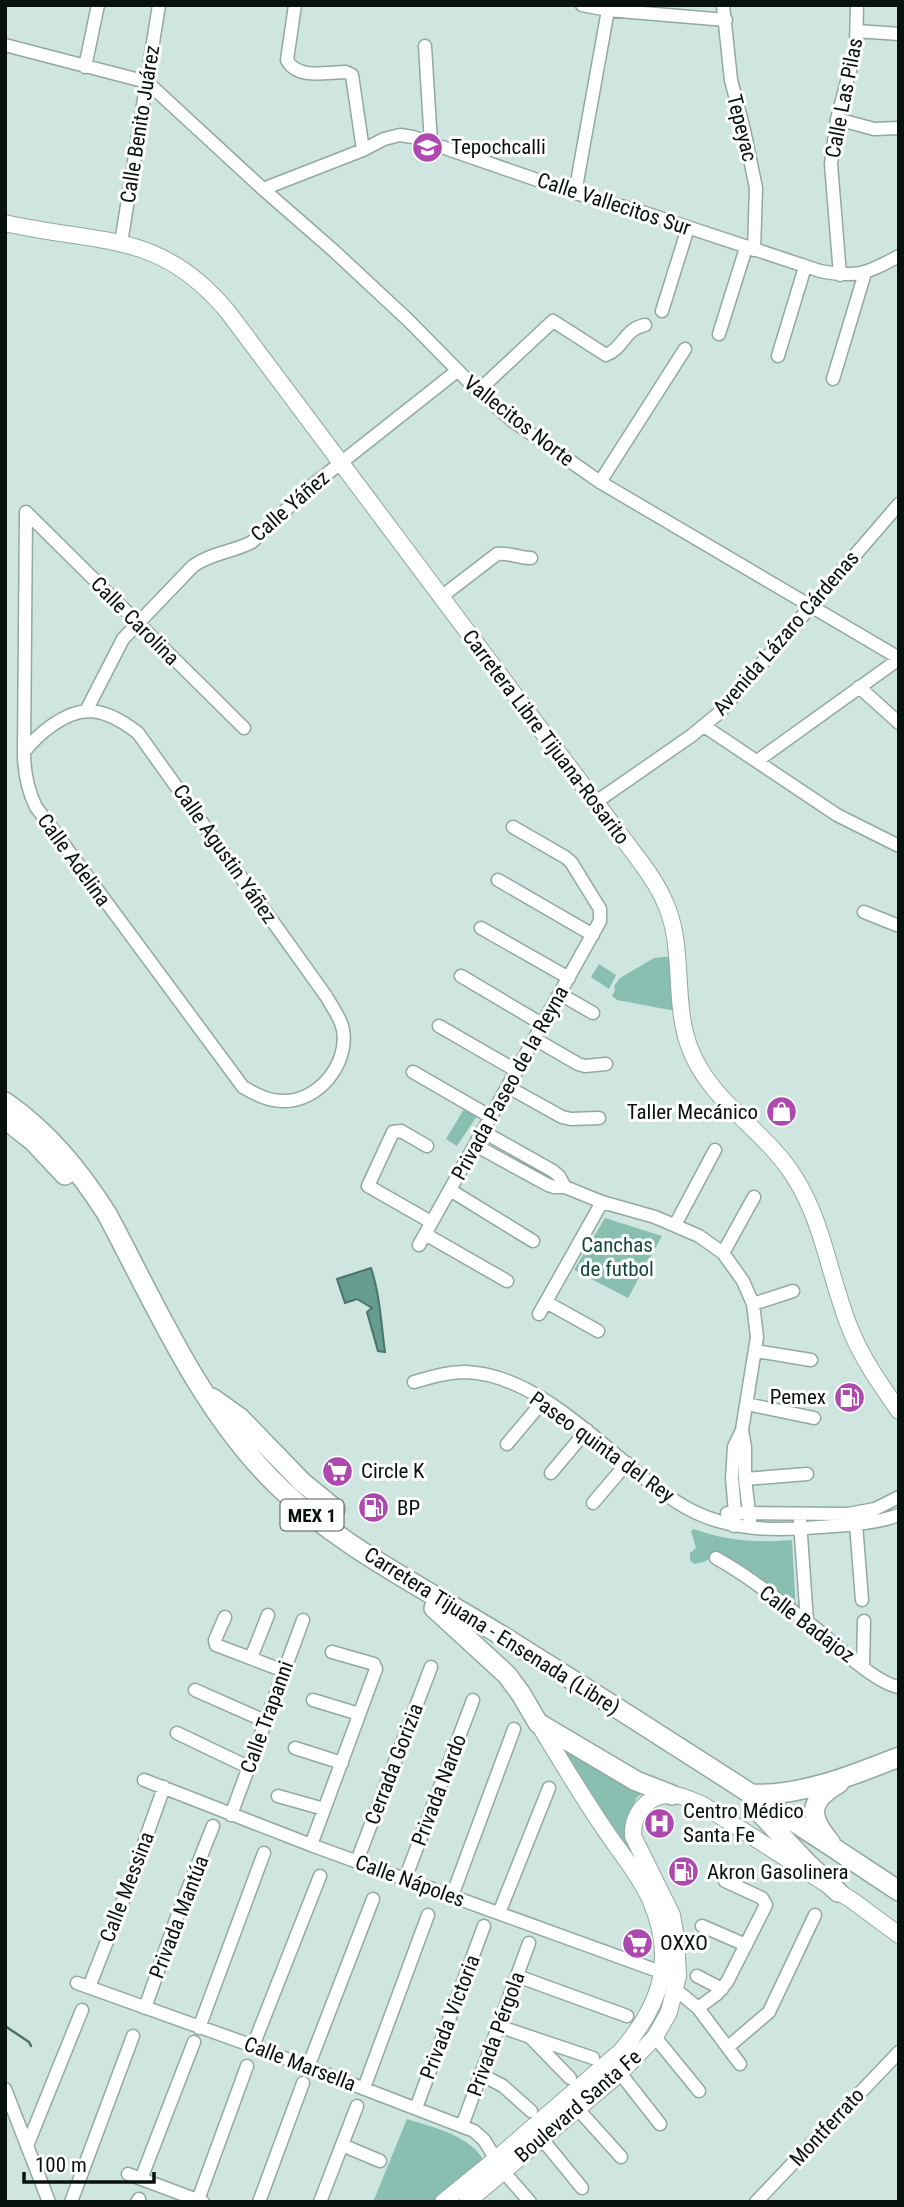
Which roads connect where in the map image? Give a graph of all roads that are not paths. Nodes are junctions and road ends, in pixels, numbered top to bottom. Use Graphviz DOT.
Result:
graph roads {
  1 [pos="98,5"];
  2 [pos="159,5"];
  3 [pos="295,5"];
  4 [pos="582,5"];
  5 [pos="723,5"];
  6 [pos="856,5"];
  7 [pos="608,10"];
  8 [pos="726,20"];
  9 [pos="858,31"];
  10 [pos="899,34"];
  11 [pos="5,45"];
  12 [pos="425,46"];
  13 [pos="85,67"];
  14 [pos="147,82"];
  15 [pos="837,119"];
  16 [pos="899,128"];
  17 [pos="431,143"];
  18 [pos="363,150"];
  19 [pos="262,189"];
  20 [pos="575,193"];
  21 [pos="5,223"];
  22 [pos="688,228"];
  23 [pos="121,243"];
  24 [pos="750,249"];
  25 [pos="899,256"];
  26 [pos="805,267"];
  27 [pos="866,273"];
  28 [pos="840,275"];
  29 [pos="662,311"];
  30 [pos="645,325"];
  31 [pos="719,334"];
  32 [pos="685,349"];
  33 [pos="778,356"];
  34 [pos="457,371"];
  35 [pos="833,379"];
  36 [pos="478,391"];
  37 [pos="341,462"];
  38 [pos="600,482"];
  39 [pos="899,504"];
  40 [pos="26,512"];
  41 [pos="531,558"];
  42 [pos="441,597"];
  43 [pos="811,606"];
  44 [pos="136,623"];
  45 [pos="899,658"];
  46 [pos="859,687"];
  47 [pos="86,711"];
  48 [pos="899,723"];
  49 [pos="704,726"];
  50 [pos="244,728"];
  51 [pos="24,752"];
  52 [pos="757,761"];
  53 [pos="596,802"];
  54 [pos="513,827"];
  55 [pos="899,846"];
  56 [pos="498,880"];
  57 [pos="864,912"];
  58 [pos="899,926"];
  59 [pos="481,928"];
  60 [pos="593,935"];
  61 [pos="461,976"];
  62 [pos="569,978"];
  63 [pos="559,994"];
  64 [pos="593,1013"];
  65 [pos="542,1024"];
  66 [pos="439,1026"];
  67 [pos="534,1039"];
  68 [pos="606,1064"];
  69 [pos="517,1071"];
  70 [pos="413,1072"];
  71 [pos="508,1087"];
  72 [pos="316,1090"];
  73 [pos="5,1102"];
  74 [pos="491,1117"];
  75 [pos="599,1118"];
  76 [pos="5,1119"];
  77 [pos="482,1131"];
  78 [pos="475,1145"];
  79 [pos="427,1146"];
  80 [pos="715,1150"];
  81 [pos="565,1187"];
  82 [pos="450,1190"];
  83 [pos="754,1197"];
  84 [pos="602,1202"];
  85 [pos="675,1225"];
  86 [pos="425,1234"];
  87 [pos="533,1241"];
  88 [pos="723,1253"];
  89 [pos="507,1281"];
  90 [pos="793,1291"];
  91 [pos="545,1302"];
  92 [pos="753,1304"];
  93 [pos="539,1314"];
  94 [pos="598,1331"];
  95 [pos="756,1351"];
  96 [pos="811,1360"];
  97 [pos="414,1382"];
  98 [pos="204,1393"];
  99 [pos="544,1400"];
  100 [pos="747,1404"];
  101 [pos="899,1411"];
  102 [pos="814,1418"];
  103 [pos="587,1430"];
  104 [pos="742,1430"];
  105 [pos="507,1444"];
  106 [pos="626,1463"];
  107 [pos="551,1473"];
  108 [pos="807,1474"];
  109 [pos="746,1479"];
  110 [pos="899,1497"];
  111 [pos="593,1503"];
  112 [pos="335,1509"];
  113 [pos="735,1512"];
  114 [pos="750,1514"];
  115 [pos="877,1515"];
  116 [pos="899,1515"];
  117 [pos="706,1517"];
  118 [pos="800,1522"];
  119 [pos="856,1524"];
  120 [pos="734,1527"];
  121 [pos="749,1529"];
  122 [pos="716,1558"];
  123 [pos="862,1600"];
  124 [pos="434,1608"];
  125 [pos="268,1615"];
  126 [pos="225,1618"];
  127 [pos="303,1620"];
  128 [pos="864,1621"];
  129 [pos="807,1622"];
  130 [pos="332,1652"];
  131 [pos="250,1658"];
  132 [pos="863,1666"];
  133 [pos="431,1667"];
  134 [pos="284,1671"];
  135 [pos="899,1687"];
  136 [pos="195,1690"];
  137 [pos="313,1700"];
  138 [pos="473,1700"];
  139 [pos="359,1714"];
  140 [pos="265,1721"];
  141 [pos="538,1723"];
  142 [pos="514,1729"];
  143 [pos="177,1733"];
  144 [pos="296,1748"];
  145 [pos="899,1758"];
  146 [pos="342,1763"];
  147 [pos="248,1767"];
  148 [pos="855,1774"];
  149 [pos="144,1780"];
  150 [pos="164,1787"];
  151 [pos="549,1788"];
  152 [pos="750,1794"];
  153 [pos="672,1795"];
  154 [pos="278,1796"];
  155 [pos="324,1810"];
  156 [pos="761,1814"];
  157 [pos="231,1815"];
  158 [pos="214,1826"];
  159 [pos="311,1845"];
  160 [pos="837,1851"];
  161 [pos="264,1853"];
  162 [pos="357,1861"];
  163 [pos="320,1876"];
  164 [pos="405,1879"];
  165 [pos="725,1881"];
  166 [pos="650,1885"];
  167 [pos="899,1891"];
  168 [pos="838,1892"];
  169 [pos="452,1896"];
  170 [pos="373,1899"];
  171 [pos="899,1903"];
  172 [pos="499,1913"];
  173 [pos="428,1915"];
  174 [pos="815,1915"];
  175 [pos="484,1926"];
  176 [pos="702,1926"];
  177 [pos="899,1935"];
  178 [pos="529,1943"];
  179 [pos="746,1945"];
  180 [pos="517,1976"];
  181 [pos="697,1976"];
  182 [pos="672,1980"];
  183 [pos="83,1985"];
  184 [pos="722,1989"];
  185 [pos="145,2008"];
  186 [pos="698,2008"];
  187 [pos="82,2010"];
  188 [pos="627,2016"];
  189 [pos="498,2026"];
  190 [pos="199,2028"];
  191 [pos="133,2036"];
  192 [pos="531,2037"];
  193 [pos="655,2037"];
  194 [pos="194,2042"];
  195 [pos="253,2046"];
  196 [pos="728,2047"];
  197 [pos="899,2052"];
  198 [pos="593,2058"];
  199 [pos="740,2064"];
  200 [pos="247,2066"];
  201 [pos="308,2067"];
  202 [pos="620,2073"];
  203 [pos="480,2074"];
  204 [pos="570,2078"];
  205 [pos="303,2083"];
  206 [pos="364,2088"];
  207 [pos="5,2089"];
  208 [pos="698,2091"];
  209 [pos="357,2106"];
  210 [pos="416,2108"];
  211 [pos="577,2108"];
  212 [pos="531,2111"];
  213 [pos="660,2124"];
  214 [pos="463,2126"];
  215 [pos="542,2139"];
  216 [pos="342,2145"];
  217 [pos="27,2146"];
  218 [pos="621,2157"];
  219 [pos="380,2161"];
  220 [pos="500,2165"];
  221 [pos="128,2175"];
  222 [pos="141,2179"];
  223 [pos="582,2188"];
  224 [pos="201,2201"];
  225 [pos="323,2201"];
  226 [pos="49,2202"];
  227 [pos="71,2202"];
  228 [pos="259,2202"];
  229 [pos="443,2202"];
  230 [pos="467,2202"];
  231 [pos="530,2202"];
  232 [pos="756,2202"];
  1 -- 13 [label="street"];
  2 -- 14 [label="street, Calle Benito Juárez"];
  3 -- 18 [label="street"];
  4 -- 7 [label="street"];
  5 -- 8 [label="street, Tepeyac"];
  6 -- 9 [label="street, Calle Las Pilas"];
  7 -- 8 [label="street"];
  7 -- 20 [label="street"];
  8 -- 24 [label="street, Tepeyac"];
  9 -- 10 [label="street"];
  9 -- 15 [label="street, Calle Las Pilas"];
  11 -- 13 [label="street"];
  12 -- 17 [label="street"];
  13 -- 14 [label="street"];
  14 -- 19 [label="street"];
  14 -- 23 [label="street, Calle Benito Juárez"];
  15 -- 16 [label="street"];
  15 -- 28 [label="street, Calle Las Pilas"];
  17 -- 18 [label="street, Calle Vallecitos Sur"];
  17 -- 20 [label="street, Calle Vallecitos Sur"];
  18 -- 19 [label="street, Calle Vallecitos Sur"];
  19 -- 34 [label="street, Vallecitos Norte"];
  20 -- 22 [label="street, Calle Vallecitos Sur"];
  21 -- 23 [label="main road, Carretera Libre Tijuana-Rosarito"];
  22 -- 24 [label="street, Calle Vallecitos Sur"];
  22 -- 29 [label="street"];
  23 -- 37 [label="main road, Carretera Libre Tijuana-Rosarito"];
  24 -- 26 [label="street, Calle Vallecitos Sur"];
  24 -- 31 [label="street, Tepeyac"];
  25 -- 27 [label="street, Calle Vallecitos Sur"];
  26 -- 28 [label="street, Calle Vallecitos Sur"];
  26 -- 33 [label="street"];
  27 -- 28 [label="street, Calle Vallecitos Sur"];
  27 -- 35 [label="street"];
  30 -- 36 [label="street"];
  32 -- 38 [label="street"];
  34 -- 36 [label="street, Vallecitos Norte"];
  34 -- 37 [label="street, Calle Yáñez"];
  36 -- 38 [label="street, Vallecitos Norte"];
  37 -- 42 [label="main road, Carretera Libre Tijuana-Rosarito"];
  37 -- 44 [label="street, Calle Yáñez"];
  38 -- 43 [label="street, Vallecitos Norte"];
  39 -- 43 [label="street, Avenida Lázaro Cárdenas"];
  40 -- 44 [label="street, Calle Carolina"];
  40 -- 51 [label="street, Calle Adelina"];
  41 -- 42 [label="street"];
  42 -- 53 [label="main road, Carretera Libre Tijuana-Rosarito"];
  43 -- 45 [label="street, Vallecitos Norte"];
  43 -- 49 [label="street, Avenida Lázaro Cárdenas"];
  44 -- 47 [label="street, Calle Yáñez"];
  44 -- 50 [label="street, Calle Carolina"];
  45 -- 46 [label="street"];
  46 -- 48 [label="street"];
  46 -- 52 [label="street"];
  47 -- 51 [label="street"];
  47 -- 72 [label="street, Calle Agustin Yáñez"];
  49 -- 52 [label="street"];
  49 -- 53 [label="street, Avenida Lázaro Cárdenas"];
  51 -- 72 [label="street, Calle Adelina"];
  52 -- 55 [label="street"];
  53 -- 101 [label="main road, Carretera Libre Tijuana-Rosarito"];
  54 -- 60 [label="street, Privada Paseo de la Reyna"];
  56 -- 60 [label="street"];
  57 -- 58 [label="street"];
  59 -- 62 [label="street"];
  60 -- 62 [label="street, Privada Paseo de la Reyna"];
  61 -- 65 [label="street"];
  62 -- 63 [label="street, Privada Paseo de la Reyna"];
  63 -- 64 [label="street"];
  63 -- 65 [label="street, Privada Paseo de la Reyna"];
  65 -- 67 [label="street, Privada Paseo de la Reyna"];
  66 -- 69 [label="street"];
  67 -- 68 [label="street"];
  67 -- 69 [label="street, Privada Paseo de la Reyna"];
  69 -- 71 [label="street, Privada Paseo de la Reyna"];
  70 -- 74 [label="street"];
  71 -- 74 [label="street, Privada Paseo de la Reyna"];
  71 -- 75 [label="street"];
  73 -- 98 [label="highway, Carretera Tijuana - Ensenada (Libre) / MEX 1"];
  74 -- 77 [label="street, Privada Paseo de la Reyna"];
  76 -- 124 [label="highway, Carretera Tijuana - Ensenada (Libre) / MEX 1"];
  77 -- 78 [label="street, Privada Paseo de la Reyna"];
  77 -- 81 [label="street"];
  78 -- 81 [label="street"];
  78 -- 82 [label="street, Privada Paseo de la Reyna"];
  79 -- 86 [label="street"];
  80 -- 85 [label="street"];
  81 -- 84 [label="street"];
  82 -- 86 [label="street, Privada Paseo de la Reyna"];
  82 -- 87 [label="street"];
  83 -- 88 [label="street"];
  84 -- 85 [label="street"];
  84 -- 91 [label="street"];
  85 -- 88 [label="street"];
  86 -- 89 [label="street"];
  88 -- 92 [label="street"];
  90 -- 92 [label="street"];
  91 -- 93 [label="street"];
  91 -- 94 [label="street"];
  92 -- 95 [label="street"];
  95 -- 96 [label="street"];
  95 -- 100 [label="street"];
  97 -- 99 [label="street, Paseo quinta del Rey"];
  98 -- 112 [label="highway"];
  98 -- 152 [label="highway, Carretera Tijuana - Ensenada (Libre) / MEX 1"];
  99 -- 103 [label="street, Paseo quinta del Rey"];
  99 -- 105 [label="street"];
  100 -- 102 [label="street"];
  100 -- 104 [label="street"];
  103 -- 106 [label="street, Paseo quinta del Rey"];
  103 -- 107 [label="street"];
  104 -- 109 [label="street"];
  104 -- 113 [label="street"];
  106 -- 111 [label="street"];
  106 -- 117 [label="street, Paseo quinta del Rey"];
  108 -- 109 [label="street"];
  109 -- 114 [label="street"];
  110 -- 115 [label="street"];
  113 -- 114 [label="street"];
  113 -- 117 [label="street"];
  113 -- 120 [label="street"];
  114 -- 118 [label="street"];
  114 -- 121 [label="street"];
  115 -- 116 [label="street"];
  115 -- 118 [label="street"];
  115 -- 119 [label="street"];
  117 -- 120 [label="street, Paseo quinta del Rey"];
  118 -- 119 [label="street"];
  118 -- 121 [label="street, Paseo quinta del Rey"];
  118 -- 129 [label="street"];
  119 -- 123 [label="street"];
  120 -- 121 [label="street, Paseo quinta del Rey"];
  122 -- 129 [label="street, Calle Badajoz"];
  124 -- 141 [label="highway"];
  124 -- 156 [label="highway, Carretera Tijuana - Ensenada (Libre) / MEX 1"];
  125 -- 131 [label="street"];
  126 -- 131 [label="street"];
  127 -- 134 [label="street, Calle Trapanni"];
  128 -- 132 [label="street"];
  129 -- 132 [label="street, Calle Badajoz"];
  130 -- 139 [label="street"];
  131 -- 134 [label="street"];
  132 -- 135 [label="street, Calle Badajoz"];
  133 -- 162 [label="street, Cerrada Gorizia"];
  134 -- 140 [label="street, Calle Trapanni"];
  136 -- 140 [label="street"];
  137 -- 139 [label="street"];
  138 -- 164 [label="street, Privada Nardo"];
  139 -- 146 [label="street"];
  140 -- 147 [label="street, Calle Trapanni"];
  141 -- 153 [label="highway"];
  141 -- 166 [label="main road, Boulevard Santa Fe"];
  142 -- 169 [label="street"];
  143 -- 147 [label="street"];
  144 -- 146 [label="street"];
  145 -- 148 [label="highway"];
  146 -- 155 [label="street"];
  147 -- 157 [label="street, Calle Trapanni"];
  148 -- 152 [label="highway"];
  148 -- 160 [label="highway"];
  149 -- 150 [label="street, Calle Nápoles"];
  150 -- 157 [label="street, Calle Nápoles"];
  150 -- 183 [label="street, Calle Messina"];
  151 -- 172 [label="street"];
  152 -- 160 [label="highway, Carretera Tijuana - Ensenada (Libre) / MEX 1"];
  153 -- 166 [label="main road, Boulevard Santa Fe"];
  153 -- 168 [label="main road"];
  154 -- 155 [label="street"];
  155 -- 159 [label="street"];
  156 -- 168 [label="highway"];
  156 -- 171 [label="highway, Carretera Tijuana - Ensenada (Libre) / MEX 1"];
  157 -- 159 [label="street, Calle Nápoles"];
  158 -- 185 [label="street, Privada Mantúa"];
  159 -- 162 [label="street, Calle Nápoles"];
  160 -- 167 [label="highway, Carretera Tijuana - Ensenada (Libre) / MEX 1"];
  161 -- 190 [label="street"];
  162 -- 164 [label="street, Calle Nápoles"];
  163 -- 195 [label="street"];
  164 -- 169 [label="street, Calle Nápoles"];
  165 -- 179 [label="street"];
  166 -- 182 [label="main road, Boulevard Santa Fe"];
  168 -- 177 [label="main road"];
  169 -- 172 [label="street, Calle Nápoles"];
  170 -- 201 [label="street"];
  172 -- 182 [label="street, Calle Nápoles"];
  173 -- 206 [label="street"];
  174 -- 196 [label="street"];
  175 -- 210 [label="street, Privada Victoria"];
  176 -- 179 [label="street"];
  178 -- 180 [label="street, Privada Pérgola"];
  179 -- 184 [label="street"];
  180 -- 188 [label="street"];
  180 -- 189 [label="street, Privada Pérgola"];
  181 -- 184 [label="street"];
  182 -- 186 [label="street, Calle Nápoles"];
  182 -- 193 [label="main road, Boulevard Santa Fe"];
  182 -- 220 [label="main road, Boulevard Santa Fe"];
  183 -- 185 [label="street, Calle Marsella"];
  184 -- 186 [label="street"];
  185 -- 190 [label="street, Calle Marsella"];
  186 -- 196 [label="street, Calle Nápoles"];
  187 -- 217 [label="street"];
  189 -- 192 [label="street"];
  189 -- 203 [label="street, Privada Pérgola"];
  190 -- 195 [label="street, Calle Marsella"];
  191 -- 227 [label="street"];
  192 -- 198 [label="street"];
  192 -- 204 [label="street"];
  193 -- 202 [label="main road, Boulevard Santa Fe"];
  193 -- 208 [label="street"];
  194 -- 222 [label="street"];
  195 -- 201 [label="street, Calle Marsella"];
  196 -- 199 [label="street, Calle Nápoles"];
  197 -- 232 [label="street, Montferrato"];
  200 -- 224 [label="street"];
  201 -- 206 [label="street, Calle Marsella"];
  202 -- 211 [label="main road, Boulevard Santa Fe"];
  202 -- 213 [label="street"];
  203 -- 212 [label="street"];
  203 -- 214 [label="street, Privada Pérgola"];
  205 -- 228 [label="street"];
  206 -- 210 [label="street, Calle Marsella"];
  207 -- 217 [label="street"];
  209 -- 216 [label="street"];
  210 -- 214 [label="street, Calle Marsella"];
  211 -- 215 [label="main road, Boulevard Santa Fe"];
  211 -- 218 [label="street"];
  214 -- 220 [label="street, Calle Marsella"];
  215 -- 220 [label="main road, Boulevard Santa Fe"];
  215 -- 223 [label="street"];
  216 -- 219 [label="street"];
  216 -- 225 [label="street"];
  217 -- 226 [label="street"];
  220 -- 229 [label="main road, Boulevard Santa Fe"];
  220 -- 230 [label="main road, Boulevard Santa Fe"];
  220 -- 231 [label="street, Calle Marsella"];
  221 -- 222 [label="street"];
  222 -- 224 [label="street"];
}
